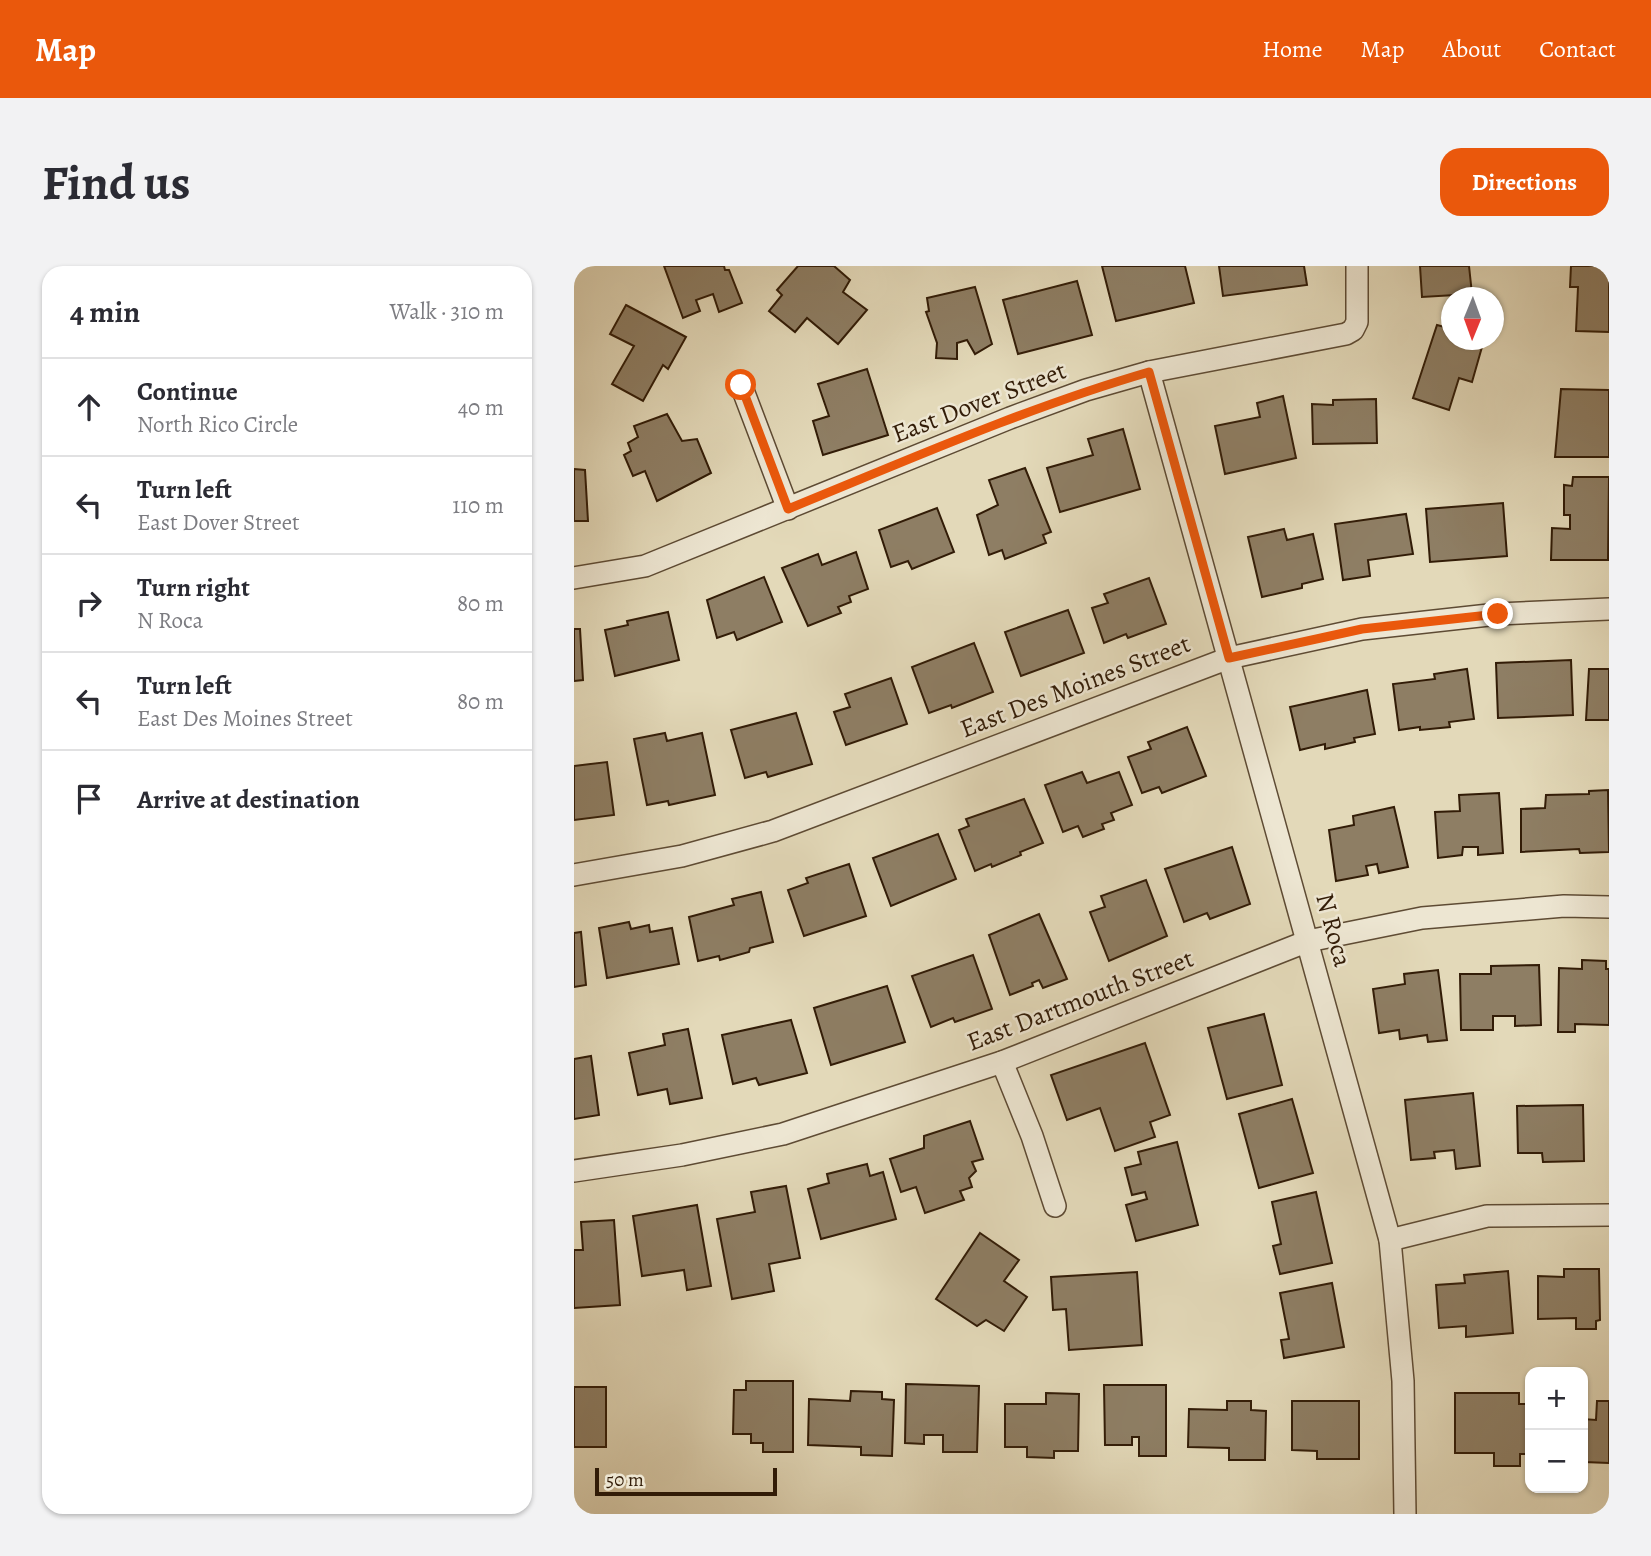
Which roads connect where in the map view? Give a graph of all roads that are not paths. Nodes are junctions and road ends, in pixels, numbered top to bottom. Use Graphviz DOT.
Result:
graph roads {
  1 [pos="1357,266"];
  2 [pos="1149,372"];
  3 [pos="741,385"];
  4 [pos="788,509"];
  5 [pos="574,578"];
  6 [pos="1609,608"];
  7 [pos="1229,658"];
  8 [pos="574,875"];
  9 [pos="1609,906"];
  10 [pos="1308,941"];
  11 [pos="1002,1062"];
  12 [pos="574,1171"];
  13 [pos="1055,1206"];
  14 [pos="1609,1215"];
  15 [pos="1390,1240"];
  16 [pos="1405,1514"];
  1 -- 2 [label="street, East Dover Street"];
  2 -- 4 [label="street, East Dover Street"];
  2 -- 7 [label="street, N Roca"];
  3 -- 4 [label="street"];
  4 -- 5 [label="street, East Dover Street"];
  6 -- 7 [label="street, East Des Moines Street"];
  7 -- 8 [label="street, East Des Moines Street"];
  7 -- 10 [label="street, N Roca"];
  9 -- 10 [label="street, East Dartmouth Street"];
  10 -- 11 [label="street, East Dartmouth Street"];
  10 -- 15 [label="street, N Roca"];
  11 -- 12 [label="street, East Dartmouth Street"];
  11 -- 13 [label="street"];
  14 -- 15 [label="street"];
  15 -- 16 [label="street, N Roca"];
}
